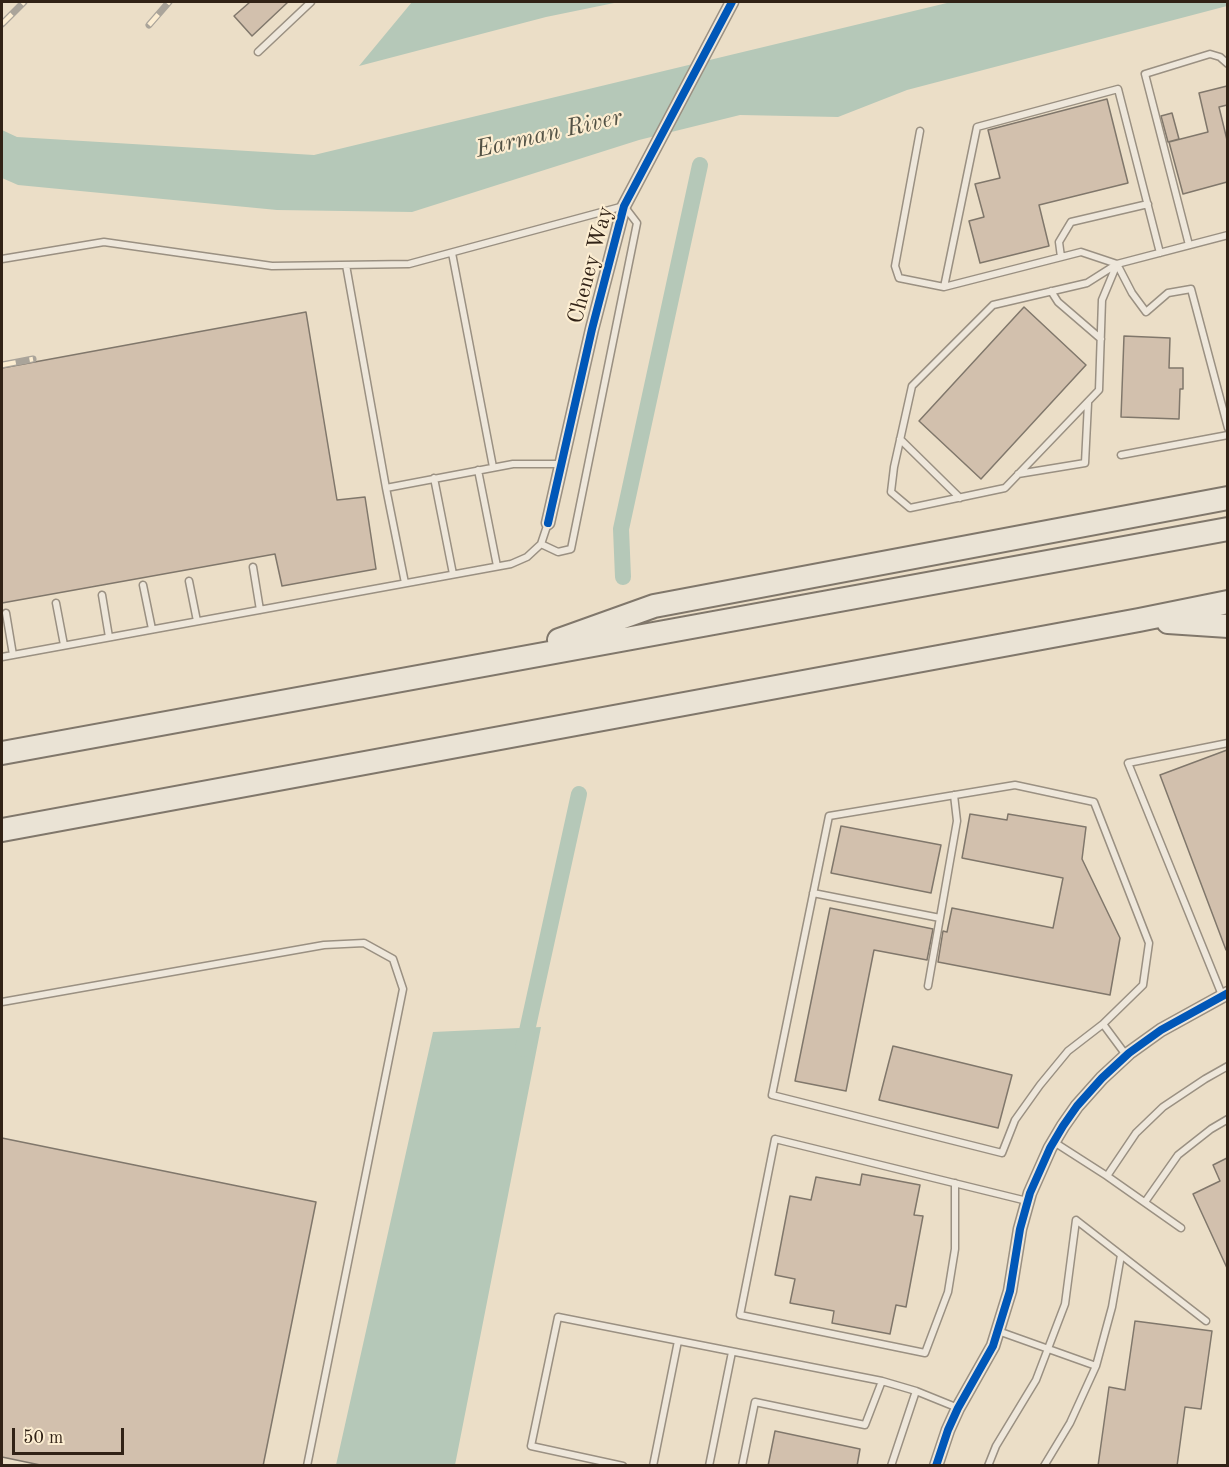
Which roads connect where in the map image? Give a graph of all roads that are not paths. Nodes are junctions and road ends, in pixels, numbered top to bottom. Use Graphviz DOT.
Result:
graph roads {
  1 [pos="311,2"];
  2 [pos="732,2"];
  3 [pos="258,52"];
  4 [pos="1227,64"];
  5 [pos="920,131"];
  6 [pos="1148,204"];
  7 [pos="624,206"];
  8 [pos="1227,235"];
  9 [pos="1189,245"];
  10 [pos="452,253"];
  11 [pos="1160,253"];
  12 [pos="1061,257"];
  13 [pos="2,259"];
  14 [pos="1118,264"];
  15 [pos="346,265"];
  16 [pos="944,287"];
  17 [pos="1051,291"];
  18 [pos="1101,339"];
  19 [pos="1088,402"];
  20 [pos="1227,428"];
  21 [pos="1227,435"];
  22 [pos="900,439"];
  23 [pos="1121,455"];
  24 [pos="561,464"];
  25 [pos="493,467"];
  26 [pos="478,470"];
  27 [pos="1018,474"];
  28 [pos="434,478"];
  29 [pos="386,488"];
  30 [pos="960,498"];
  31 [pos="1227,498"];
  32 [pos="548,523"];
  33 [pos="1227,528"];
  34 [pos="542,544"];
  35 [pos="253,567"];
  36 [pos="497,567"];
  37 [pos="453,574"];
  38 [pos="189,581"];
  39 [pos="405,583"];
  40 [pos="143,585"];
  41 [pos="102,595"];
  42 [pos="1227,602"];
  43 [pos="56,603"];
  44 [pos="260,610"];
  45 [pos="6,613"];
  46 [pos="1139,620"];
  47 [pos="196,621"];
  48 [pos="1227,626"];
  49 [pos="152,629"];
  50 [pos="109,637"];
  51 [pos="64,645"];
  52 [pos="14,654"];
  53 [pos="2,657"];
  54 [pos="499,663"];
  55 [pos="1227,743"];
  56 [pos="2,753"];
  57 [pos="954,795"];
  58 [pos="2,830"];
  59 [pos="813,893"];
  60 [pos="940,918"];
  61 [pos="928,986"];
  62 [pos="1225,994"];
  63 [pos="2,1002"];
  64 [pos="1103,1024"];
  65 [pos="1126,1055"];
  66 [pos="1227,1066"];
  67 [pos="1227,1119"];
  68 [pos="1054,1142"];
  69 [pos="1107,1176"];
  70 [pos="955,1183"];
  71 [pos="1028,1201"];
  72 [pos="1145,1202"];
  73 [pos="1181,1228"];
  74 [pos="1121,1255"];
  75 [pos="1206,1321"];
  76 [pos="998,1331"];
  77 [pos="678,1341"];
  78 [pos="1048,1349"];
  79 [pos="732,1352"];
  80 [pos="1096,1366"];
  81 [pos="882,1381"];
  82 [pos="916,1391"];
  83 [pos="958,1408"];
  84 [pos="307,1466"];
  85 [pos="623,1466"];
  86 [pos="653,1466"];
  87 [pos="709,1466"];
  88 [pos="742,1466"];
  89 [pos="891,1466"];
  90 [pos="936,1466"];
  91 [pos="988,1466"];
  92 [pos="1044,1466"];
  1 -- 3 [label="lane"];
  2 -- 7 [label="street, Cheney Way"];
  4 -- 9 [label="lane"];
  5 -- 16 [label="lane"];
  6 -- 11 [label="lane"];
  6 -- 12 [label="lane"];
  6 -- 16 [label="lane"];
  7 -- 10 [label="lane"];
  7 -- 24 [label="street, Cheney Way"];
  7 -- 34 [label="lane"];
  8 -- 9 [label="lane"];
  9 -- 11 [label="lane"];
  10 -- 15 [label="lane"];
  10 -- 25 [label="lane"];
  11 -- 14 [label="lane"];
  12 -- 14 [label="lane"];
  12 -- 16 [label="lane"];
  13 -- 15 [label="lane"];
  14 -- 17 [label="lane"];
  14 -- 18 [label="lane"];
  14 -- 20 [label="lane"];
  15 -- 29 [label="lane"];
  17 -- 18 [label="lane"];
  17 -- 22 [label="lane"];
  18 -- 19 [label="lane"];
  19 -- 27 [label="lane"];
  19 -- 27 [label="lane"];
  21 -- 23 [label="lane"];
  22 -- 30 [label="lane"];
  22 -- 30 [label="lane"];
  24 -- 25 [label="lane"];
  24 -- 32 [label="street, Cheney Way"];
  25 -- 26 [label="lane"];
  26 -- 28 [label="lane"];
  26 -- 36 [label="lane"];
  27 -- 30 [label="lane"];
  28 -- 29 [label="lane"];
  28 -- 37 [label="lane"];
  29 -- 39 [label="lane"];
  31 -- 54 [label="highway"];
  32 -- 34 [label="lane"];
  33 -- 54 [label="highway"];
  34 -- 36 [label="lane"];
  35 -- 44 [label="lane"];
  36 -- 37 [label="lane"];
  37 -- 39 [label="lane"];
  38 -- 47 [label="lane"];
  39 -- 44 [label="lane"];
  40 -- 49 [label="lane"];
  41 -- 50 [label="lane"];
  42 -- 46 [label="highway"];
  43 -- 51 [label="lane"];
  44 -- 47 [label="lane"];
  45 -- 52 [label="lane"];
  46 -- 48 [label="highway"];
  46 -- 58 [label="highway"];
  47 -- 49 [label="lane"];
  49 -- 50 [label="lane"];
  50 -- 51 [label="lane"];
  51 -- 52 [label="lane"];
  52 -- 53 [label="lane"];
  54 -- 56 [label="highway"];
  55 -- 62 [label="lane"];
  57 -- 59 [label="lane"];
  57 -- 60 [label="lane"];
  57 -- 64 [label="lane"];
  59 -- 60 [label="lane"];
  59 -- 64 [label="lane"];
  60 -- 61 [label="lane"];
  62 -- 65 [label="street"];
  63 -- 84 [label="lane"];
  64 -- 65 [label="lane"];
  65 -- 68 [label="street"];
  66 -- 69 [label="lane"];
  67 -- 72 [label="lane"];
  68 -- 69 [label="lane"];
  68 -- 71 [label="street"];
  69 -- 72 [label="lane"];
  70 -- 70 [label="lane"];
  70 -- 71 [label="lane"];
  71 -- 76 [label="street"];
  72 -- 73 [label="lane"];
  74 -- 75 [label="lane"];
  74 -- 78 [label="lane"];
  74 -- 80 [label="lane"];
  76 -- 78 [label="lane"];
  76 -- 83 [label="street"];
  77 -- 79 [label="lane"];
  77 -- 85 [label="lane"];
  77 -- 86 [label="lane"];
  78 -- 80 [label="lane"];
  78 -- 91 [label="lane"];
  79 -- 81 [label="lane"];
  79 -- 87 [label="lane"];
  80 -- 92 [label="lane"];
  81 -- 82 [label="lane"];
  81 -- 88 [label="lane"];
  82 -- 83 [label="lane"];
  82 -- 89 [label="lane"];
  83 -- 90 [label="street"];
}
